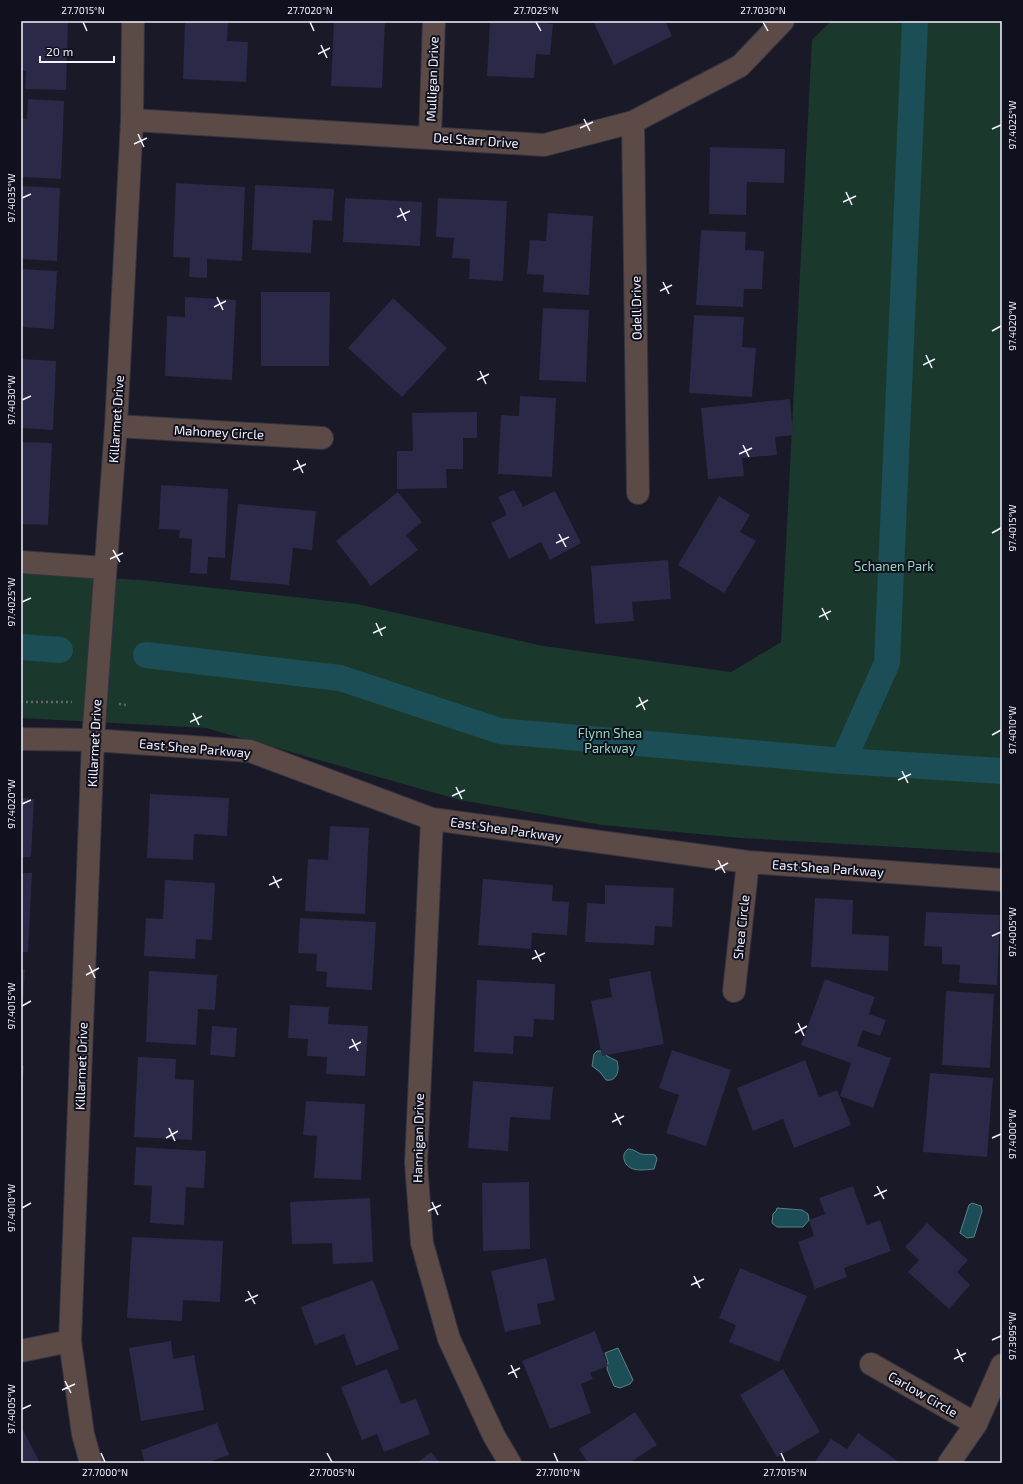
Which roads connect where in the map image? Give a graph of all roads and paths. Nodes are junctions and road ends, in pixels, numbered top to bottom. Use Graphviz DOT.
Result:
graph roads {
  1 [pos="133,21"];
  2 [pos="434,21"];
  3 [pos="783,21"];
  4 [pos="132,120"];
  5 [pos="633,122"];
  6 [pos="430,137"];
  7 [pos="116,426"];
  8 [pos="322,438"];
  9 [pos="638,493"];
  10 [pos="21,562"];
  11 [pos="105,568"];
  12 [pos="21,739"];
  13 [pos="93,740"];
  14 [pos="432,819"];
  15 [pos="748,862"];
  16 [pos="1002,880"];
  17 [pos="734,991"];
  18 [pos="70,1341"];
  19 [pos="21,1351"];
  20 [pos="871,1364"];
  21 [pos="1002,1365"];
  22 [pos="976,1424"];
  23 [pos="91,1463"];
  24 [pos="510,1463"];
  25 [pos="949,1463"];
  1 -- 4 [label="street, Killarmet Drive"];
  2 -- 6 [label="street, Mulligan Drive"];
  3 -- 5 [label="street, Del Starr Drive"];
  4 -- 6 [label="street, Del Starr Drive"];
  4 -- 7 [label="street, Killarmet Drive"];
  5 -- 6 [label="street, Del Starr Drive"];
  5 -- 9 [label="street, Odell Drive"];
  7 -- 8 [label="street, Mahoney Circle"];
  7 -- 11 [label="street, Killarmet Drive"];
  10 -- 11 [label="street"];
  11 -- 13 [label="street, Killarmet Drive"];
  12 -- 13 [label="street, East Shea Parkway"];
  13 -- 14 [label="street, East Shea Parkway"];
  13 -- 18 [label="street, Killarmet Drive"];
  14 -- 15 [label="street, East Shea Parkway"];
  14 -- 24 [label="street, Hannigan Drive"];
  15 -- 16 [label="street, East Shea Parkway"];
  15 -- 17 [label="street, Shea Circle"];
  18 -- 19 [label="street"];
  18 -- 23 [label="street, Killarmet Drive"];
  20 -- 22 [label="street, Carlow Circle"];
  21 -- 22 [label="street"];
  22 -- 25 [label="street"];
}
